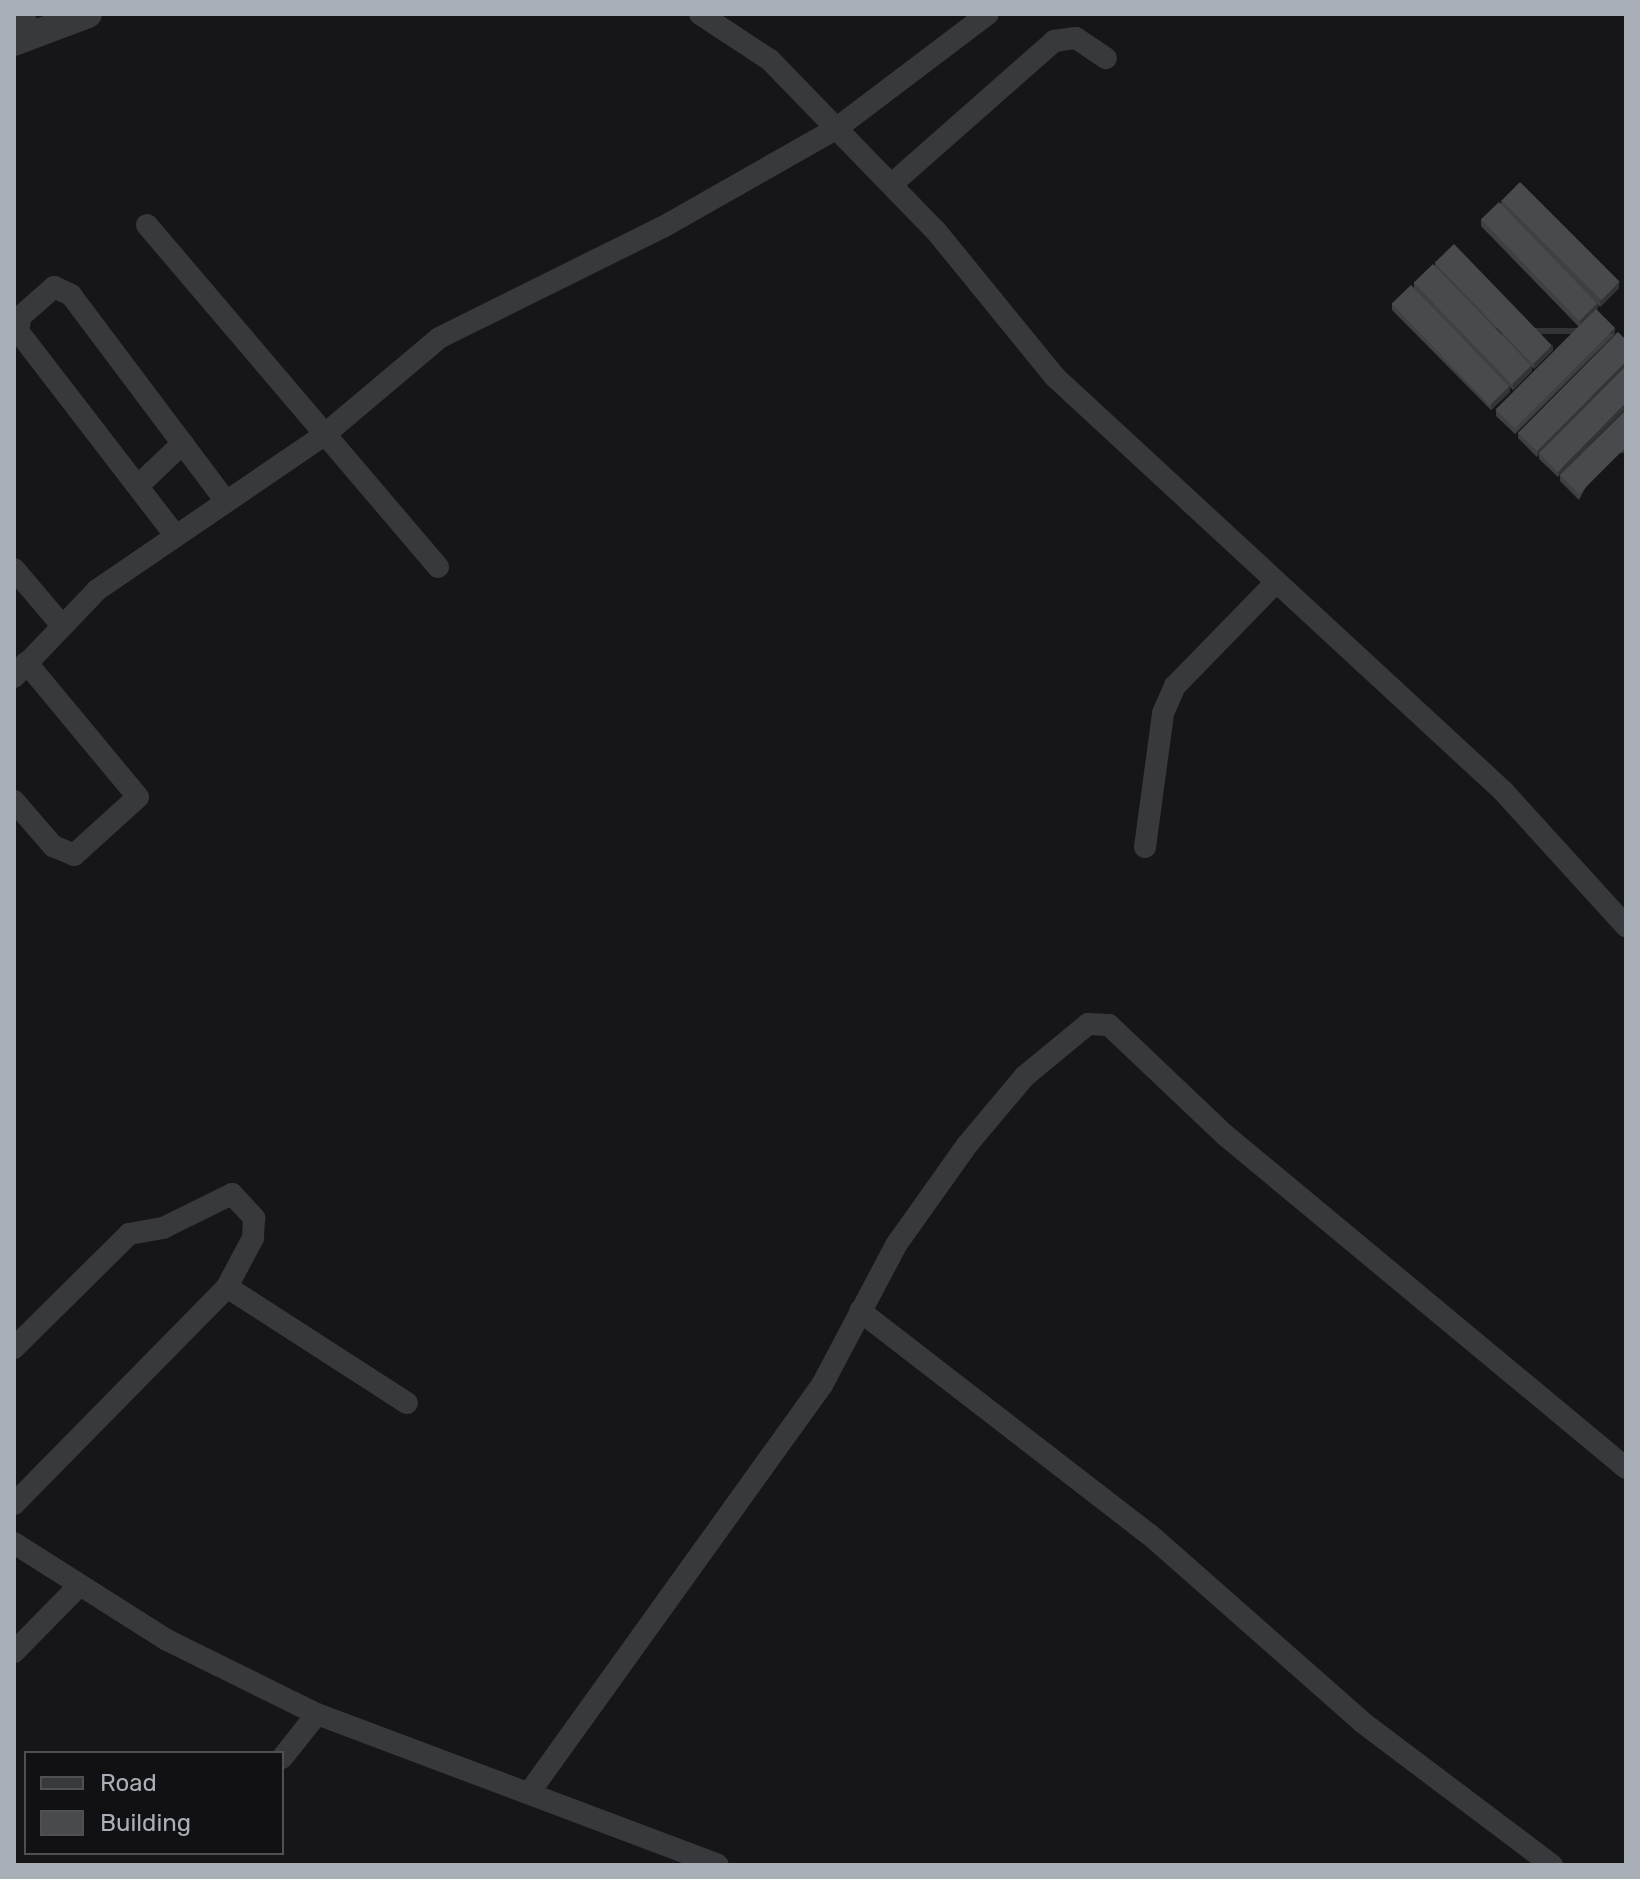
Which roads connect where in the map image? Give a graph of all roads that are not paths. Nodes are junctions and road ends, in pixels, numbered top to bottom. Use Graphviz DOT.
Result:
graph roads {
  1 [pos="88,14"];
  2 [pos="700,14"];
  3 [pos="988,14"];
  4 [pos="23,30"];
  5 [pos="1106,58"];
  6 [pos="837,128"];
  7 [pos="892,184"];
  8 [pos="147,225"];
  9 [pos="324,435"];
  10 [pos="183,443"];
  11 [pos="140,484"];
  12 [pos="224,499"];
  13 [pos="175,535"];
  14 [pos="438,567"];
  15 [pos="14,569"];
  16 [pos="1276,582"];
  17 [pos="60,623"];
  18 [pos="20,669"];
  19 [pos="14,801"];
  20 [pos="1145,847"];
  21 [pos="1626,926"];
  22 [pos="247,1257"];
  23 [pos="227,1287"];
  24 [pos="258,1302"];
  25 [pos="860,1311"];
  26 [pos="14,1348"];
  27 [pos="407,1403"];
  28 [pos="1626,1468"];
  29 [pos="14,1504"];
  30 [pos="14,1543"];
  31 [pos="77,1588"];
  32 [pos="14,1652"];
  33 [pos="317,1714"];
  34 [pos="284,1755"];
  35 [pos="529,1793"];
  36 [pos="718,1865"];
  37 [pos="1552,1865"];
  1 -- 4 [label="street"];
  2 -- 6 [label="street"];
  3 -- 6 [label="street"];
  5 -- 7 [label="street"];
  6 -- 7 [label="street"];
  6 -- 9 [label="street"];
  7 -- 16 [label="street"];
  8 -- 9 [label="street"];
  9 -- 12 [label="street"];
  9 -- 14 [label="street"];
  10 -- 11 [label="street"];
  10 -- 11 [label="street"];
  10 -- 12 [label="street"];
  11 -- 13 [label="street"];
  12 -- 13 [label="street"];
  13 -- 17 [label="street"];
  15 -- 17 [label="street"];
  16 -- 20 [label="street"];
  16 -- 21 [label="street"];
  17 -- 18 [label="street"];
  18 -- 19 [label="street"];
  22 -- 23 [label="street"];
  22 -- 24 [label="street"];
  22 -- 26 [label="street"];
  23 -- 24 [label="street"];
  23 -- 29 [label="street"];
  24 -- 27 [label="street"];
  25 -- 28 [label="street"];
  25 -- 35 [label="street"];
  25 -- 37 [label="street"];
  30 -- 31 [label="street"];
  31 -- 32 [label="street"];
  31 -- 33 [label="street"];
  33 -- 34 [label="street"];
  33 -- 35 [label="street"];
  35 -- 36 [label="street"];
}
